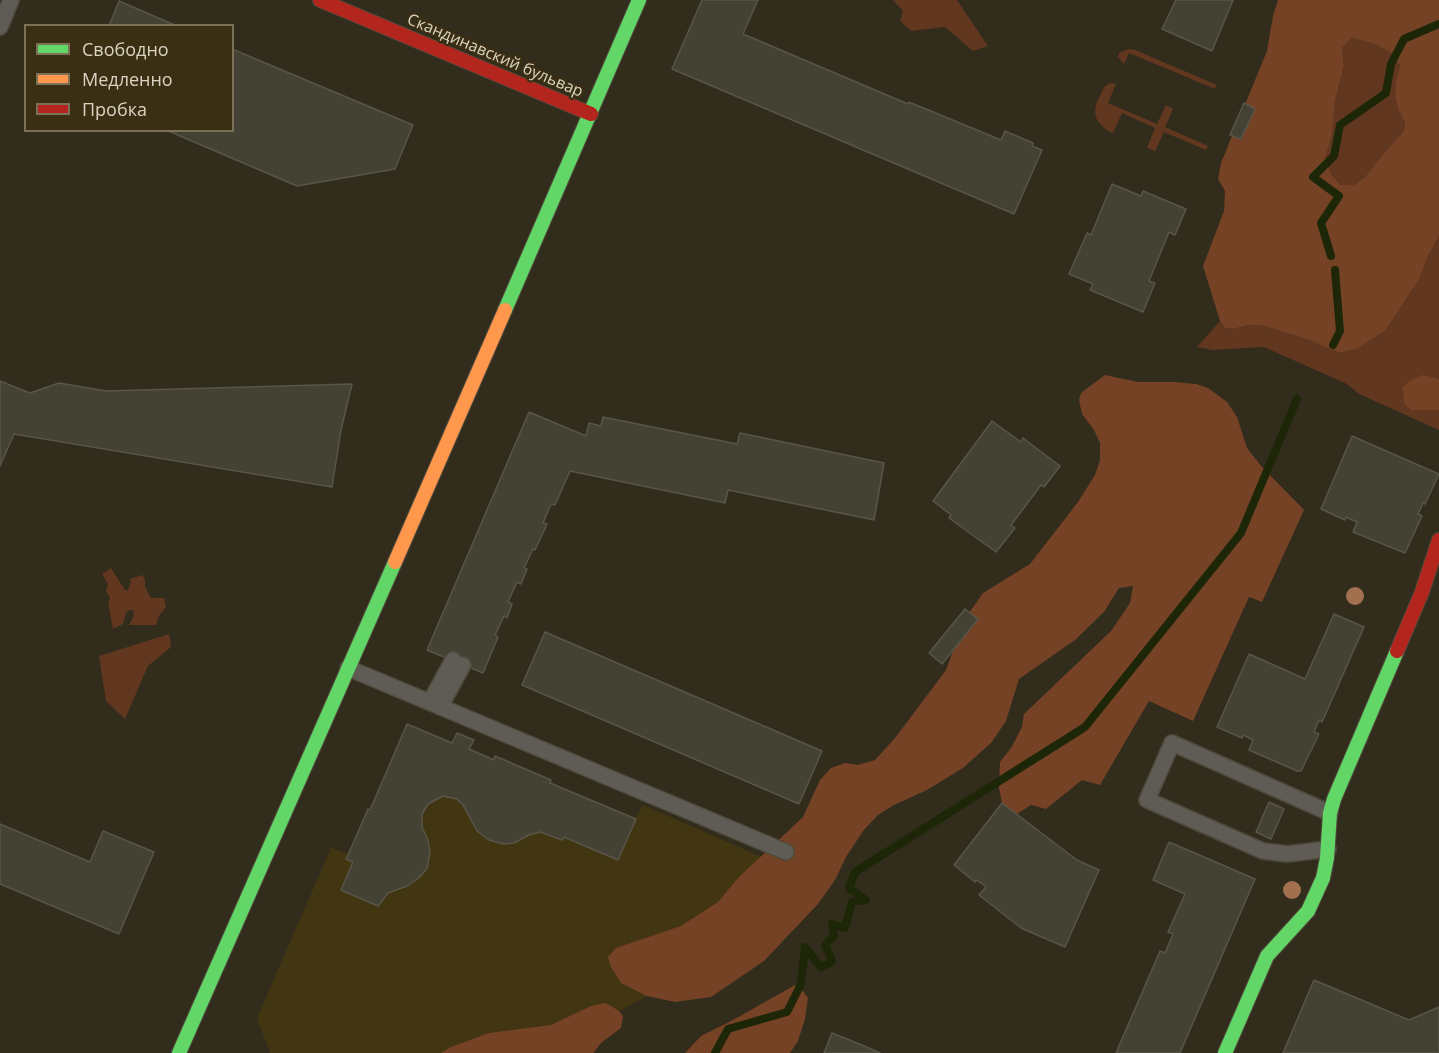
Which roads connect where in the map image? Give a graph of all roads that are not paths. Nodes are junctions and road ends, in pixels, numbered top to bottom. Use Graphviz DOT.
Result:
graph roads {
  1 [pos="11,0"];
  2 [pos="320,0"];
  3 [pos="639,0"];
  4 [pos="0,27"];
  5 [pos="591,114"];
  6 [pos="1439,540"];
  7 [pos="458,663"];
  8 [pos="348,668"];
  9 [pos="435,704"];
  10 [pos="1330,813"];
  11 [pos="1328,849"];
  12 [pos="786,852"];
  13 [pos="179,1053"];
  14 [pos="1225,1053"];
  1 -- 4 [label="lane"];
  2 -- 5 [label="street, Скандинавский бульвар"];
  3 -- 5 [label="street"];
  5 -- 8 [label="street"];
  6 -- 10 [label="street"];
  7 -- 9 [label="lane"];
  8 -- 9 [label="lane"];
  8 -- 13 [label="street"];
  9 -- 12 [label="lane"];
  10 -- 11 [label="street"];
  10 -- 11 [label="lane"];
  11 -- 14 [label="street"];
}
